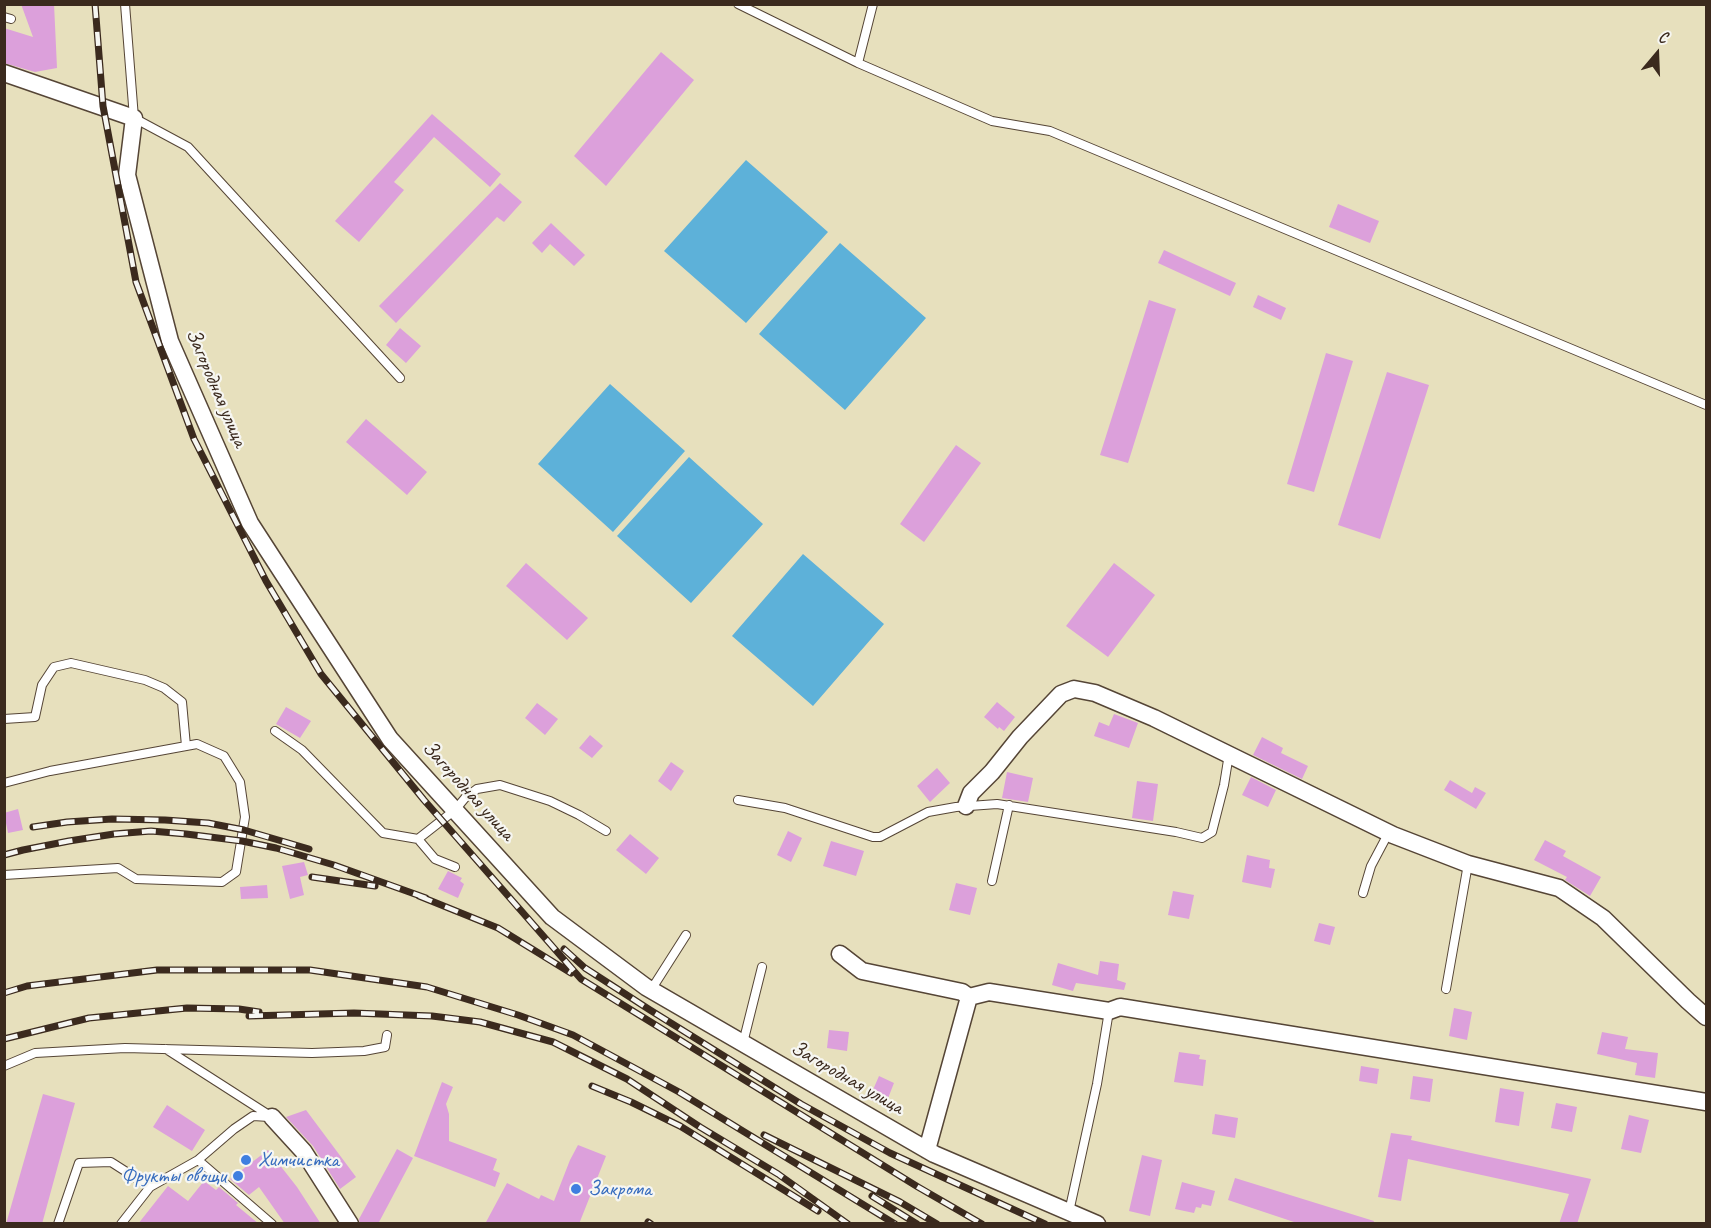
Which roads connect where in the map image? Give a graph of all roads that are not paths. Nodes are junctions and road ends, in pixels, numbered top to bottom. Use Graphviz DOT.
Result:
graph roads {
  1 [pos="125,4"];
  2 [pos="738,4"];
  3 [pos="873,4"];
  4 [pos="858,63"];
  5 [pos="4,73"];
  6 [pos="134,118"];
  7 [pos="400,378"];
  8 [pos="1707,405"];
  9 [pos="4,719"];
  10 [pos="275,731"];
  11 [pos="186,746"];
  12 [pos="1229,754"];
  13 [pos="4,783"];
  14 [pos="738,800"];
  15 [pos="1009,805"];
  16 [pos="966,806"];
  17 [pos="455,810"];
  18 [pos="606,831"];
  19 [pos="1389,832"];
  20 [pos="418,839"];
  21 [pos="1468,864"];
  22 [pos="455,867"];
  23 [pos="4,875"];
  24 [pos="992,881"];
  25 [pos="1363,893"];
  26 [pos="686,935"];
  27 [pos="840,954"];
  28 [pos="762,967"];
  29 [pos="1446,989"];
  30 [pos="651,990"];
  31 [pos="969,997"];
  32 [pos="1109,1011"];
  33 [pos="1707,1017"];
  34 [pos="387,1035"];
  35 [pos="743,1043"];
  36 [pos="166,1049"];
  37 [pos="4,1066"];
  38 [pos="1707,1102"];
  39 [pos="272,1117"];
  40 [pos="927,1150"];
  41 [pos="198,1160"];
  42 [pos="150,1187"];
  43 [pos="1069,1212"];
  44 [pos="58,1224"];
  45 [pos="121,1224"];
  46 [pos="272,1224"];
  47 [pos="350,1224"];
  48 [pos="1097,1224"];
  1 -- 6 [label="lane"];
  2 -- 4 [label="lane"];
  3 -- 4 [label="lane"];
  4 -- 8 [label="lane"];
  5 -- 6 [label="street"];
  6 -- 7 [label="lane"];
  6 -- 17 [label="street, Загородная улица"];
  9 -- 11 [label="lane"];
  10 -- 20 [label="lane"];
  11 -- 13 [label="lane"];
  11 -- 23 [label="lane"];
  12 -- 15 [label="lane"];
  12 -- 16 [label="street"];
  12 -- 19 [label="street"];
  14 -- 16 [label="lane"];
  15 -- 16 [label="lane"];
  15 -- 24 [label="lane"];
  17 -- 18 [label="lane"];
  17 -- 20 [label="lane"];
  17 -- 30 [label="street, Загородная улица"];
  19 -- 21 [label="street"];
  19 -- 25 [label="lane"];
  20 -- 22 [label="lane"];
  21 -- 29 [label="lane"];
  21 -- 33 [label="street"];
  26 -- 30 [label="lane"];
  27 -- 31 [label="street"];
  28 -- 35 [label="lane"];
  30 -- 35 [label="street, Загородная улица"];
  31 -- 32 [label="street"];
  31 -- 40 [label="street"];
  32 -- 38 [label="street"];
  32 -- 43 [label="lane"];
  34 -- 36 [label="lane"];
  35 -- 40 [label="street, Загородная улица"];
  36 -- 37 [label="lane"];
  36 -- 39 [label="lane"];
  39 -- 41 [label="lane"];
  39 -- 47 [label="street"];
  40 -- 43 [label="street, Загородная улица"];
  41 -- 42 [label="lane"];
  41 -- 46 [label="lane"];
  42 -- 44 [label="lane"];
  42 -- 45 [label="lane"];
  43 -- 48 [label="street, Загородная улица"];
}
